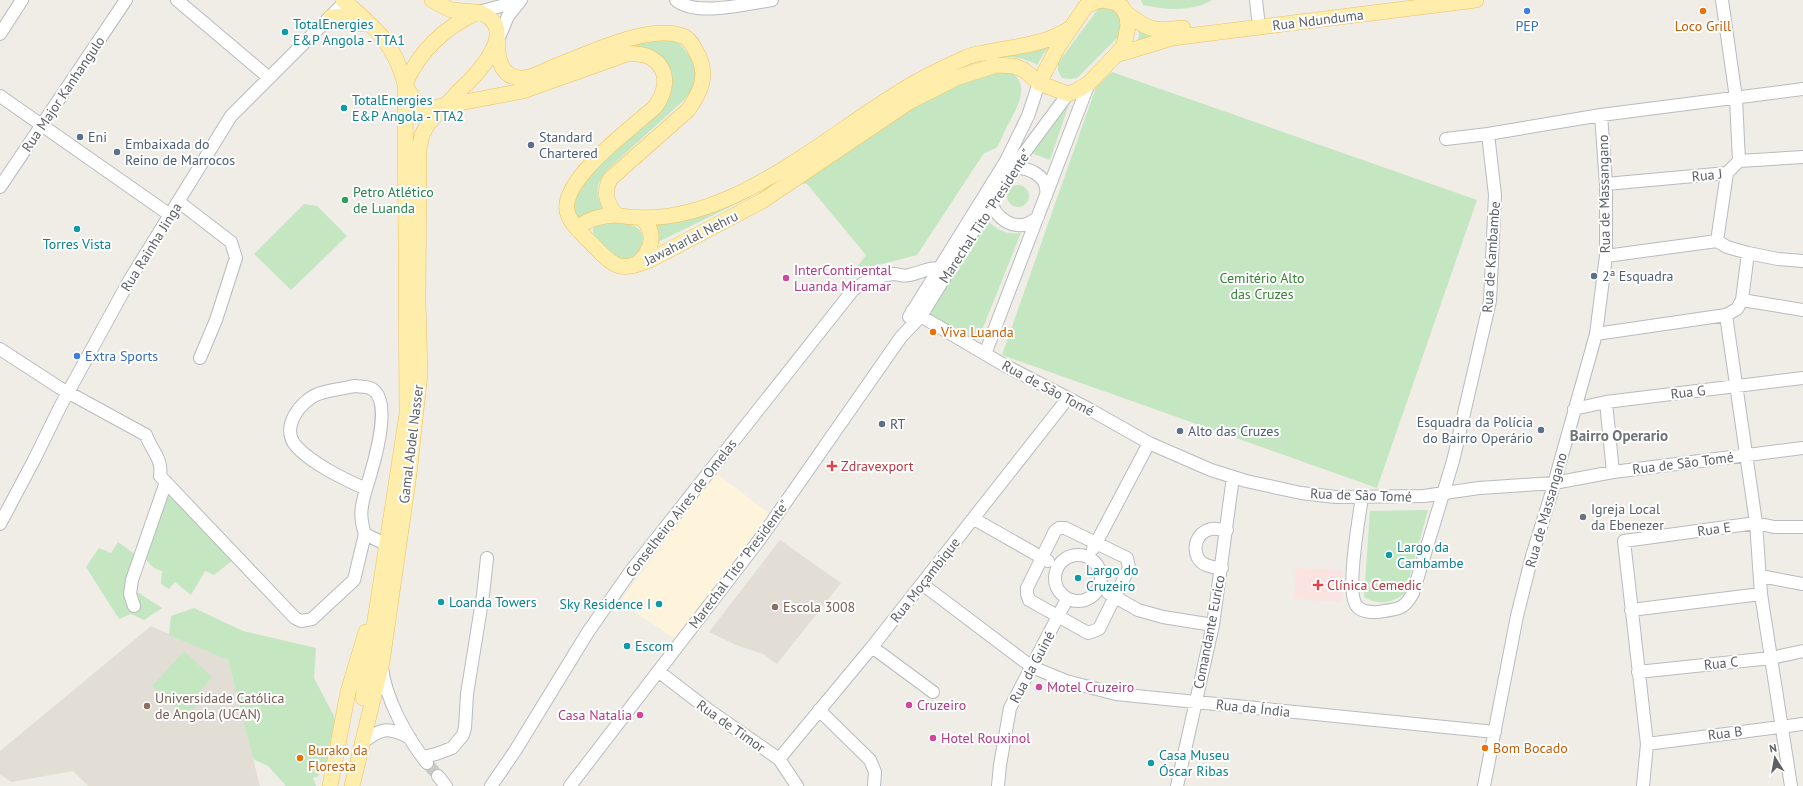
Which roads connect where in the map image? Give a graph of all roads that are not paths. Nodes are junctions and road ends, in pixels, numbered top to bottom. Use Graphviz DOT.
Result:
graph roads {
  1 [pos="22,0"];
  2 [pos="126,0"];
  3 [pos="177,0"];
  4 [pos="432,0"];
  5 [pos="516,0"];
  6 [pos="521,0"];
  7 [pos="676,0"];
  8 [pos="772,0"];
  9 [pos="1256,0"];
  10 [pos="1393,0"];
  11 [pos="1476,0"];
  12 [pos="1722,0"];
  13 [pos="344,1"];
  14 [pos="1088,3"];
  15 [pos="1126,6"];
  16 [pos="478,12"];
  17 [pos="331,17"];
  18 [pos="1258,18"];
  19 [pos="1070,28"];
  20 [pos="0,34"];
  21 [pos="498,41"];
  22 [pos="1116,55"];
  23 [pos="268,78"];
  24 [pos="1039,83"];
  25 [pos="1089,83"];
  26 [pos="405,84"];
  27 [pos="1803,89"];
  28 [pos="1068,94"];
  29 [pos="0,96"];
  30 [pos="1736,98"];
  31 [pos="444,106"];
  32 [pos="1601,115"];
  33 [pos="41,126"];
  34 [pos="1488,134"];
  35 [pos="1446,139"];
  36 [pos="406,154"];
  37 [pos="1803,158"];
  38 [pos="1739,161"];
  39 [pos="1013,168"];
  40 [pos="998,172"];
  41 [pos="1727,173"];
  42 [pos="1606,184"];
  43 [pos="0,187"];
  44 [pos="988,189"];
  45 [pos="1046,197"];
  46 [pos="178,202"];
  47 [pos="991,202"];
  48 [pos="170,215"];
  49 [pos="616,215"];
  50 [pos="1038,217"];
  51 [pos="642,219"];
  52 [pos="577,228"];
  53 [pos="1717,242"];
  54 [pos="1748,253"];
  55 [pos="1606,256"];
  56 [pos="1803,262"];
  57 [pos="635,266"];
  58 [pos="943,270"];
  59 [pos="908,276"];
  60 [pos="929,293"];
  61 [pos="1742,300"];
  62 [pos="1803,310"];
  63 [pos="917,313"];
  64 [pos="1726,315"];
  65 [pos="1596,334"];
  66 [pos="0,349"];
  67 [pos="985,354"];
  68 [pos="200,358"];
  69 [pos="1803,378"];
  70 [pos="1737,386"];
  71 [pos="68,391"];
  72 [pos="1068,398"];
  73 [pos="1606,402"];
  74 [pos="1574,409"];
  75 [pos="1148,443"];
  76 [pos="1803,448"];
  77 [pos="1747,455"];
  78 [pos="1613,472"];
  79 [pos="1233,477"];
  80 [pos="166,482"];
  81 [pos="1554,483"];
  82 [pos="366,489"];
  83 [pos="1442,494"];
  84 [pos="1362,498"];
  85 [pos="974,519"];
  86 [pos="1756,523"];
  87 [pos="0,524"];
  88 [pos="1803,527"];
  89 [pos="1227,530"];
  90 [pos="365,534"];
  91 [pos="1096,543"];
  92 [pos="386,544"];
  93 [pos="1042,557"];
  94 [pos="1089,557"];
  95 [pos="487,558"];
  96 [pos="1058,566"];
  97 [pos="1222,568"];
  98 [pos="1760,576"];
  99 [pos="922,584"];
  100 [pos="1803,584"];
  101 [pos="1100,589"];
  102 [pos="1761,594"];
  103 [pos="378,597"];
  104 [pos="1114,597"];
  105 [pos="1067,599"];
  106 [pos="134,606"];
  107 [pos="1631,610"];
  108 [pos="1058,617"];
  109 [pos="1213,625"];
  110 [pos="872,647"];
  111 [pos="1803,651"];
  112 [pos="1771,658"];
  113 [pos="382,662"];
  114 [pos="1032,667"];
  115 [pos="658,672"];
  116 [pos="1638,672"];
  117 [pos="933,692"];
  118 [pos="1196,702"];
  119 [pos="820,710"];
  120 [pos="1803,724"];
  121 [pos="1781,726"];
  122 [pos="1495,732"];
  123 [pos="410,738"];
  124 [pos="361,744"];
  125 [pos="1647,744"];
  126 [pos="779,759"];
  127 [pos="438,776"];
  128 [pos="330,786"];
  129 [pos="347,786"];
  130 [pos="352,786"];
  131 [pos="446,786"];
  132 [pos="491,786"];
  133 [pos="570,786"];
  134 [pos="797,786"];
  135 [pos="874,786"];
  136 [pos="998,786"];
  137 [pos="1176,786"];
  138 [pos="1484,786"];
  139 [pos="1643,786"];
  140 [pos="1791,786"];
  1 -- 20 [label="street"];
  2 -- 33 [label="street, Rua Major Kanhangulo"];
  3 -- 23 [label="street"];
  4 -- 16 [label="main road"];
  5 -- 16 [label="street"];
  6 -- 21 [label="street"];
  7 -- 8 [label="street"];
  9 -- 18 [label="street"];
  10 -- 18 [label="main road, Rua Ndunduma"];
  11 -- 22 [label="main road, Rua Ndunduma"];
  12 -- 30 [label="street"];
  13 -- 17 [label="street, Rua Rainha Jinga"];
  13 -- 26 [label="main road"];
  14 -- 15 [label="main road, Rua Ndunduma"];
  14 -- 19 [label="main road"];
  15 -- 18 [label="main road, Rua Ndunduma"];
  15 -- 22 [label="main road"];
  16 -- 21 [label="main road"];
  16 -- 26 [label="main road"];
  17 -- 23 [label="street, Rua Rainha Jinga"];
  17 -- 36 [label="main road"];
  19 -- 24 [label="main road"];
  19 -- 51 [label="main road, Jawaharlal Nehru"];
  21 -- 31 [label="main road, Gamal Abdel Nasser"];
  21 -- 49 [label="main road"];
  22 -- 25 [label="main road"];
  23 -- 46 [label="street, Rua Rainha Jinga"];
  24 -- 28 [label="main road"];
  24 -- 40 [label="street, Marechal Tito \"Presidente\""];
  24 -- 57 [label="main road, Jawaharlal Nehru"];
  25 -- 28 [label="main road"];
  25 -- 45 [label="street"];
  26 -- 31 [label="main road, Jawaharlal Nehru"];
  26 -- 36 [label="main road, Gamal Abdel Nasser"];
  27 -- 30 [label="street"];
  28 -- 39 [label="street, Marechal Tito \"Presidente\""];
  29 -- 33 [label="street"];
  30 -- 32 [label="street"];
  30 -- 38 [label="street"];
  31 -- 52 [label="main road, Jawaharlal Nehru"];
  31 -- 113 [label="main road, Gamal Abdel Nasser"];
  32 -- 34 [label="street"];
  32 -- 42 [label="street, Rua de Massangano"];
  33 -- 43 [label="street, Rua Major Kanhangulo"];
  33 -- 48 [label="street"];
  34 -- 35 [label="street"];
  34 -- 83 [label="street, Rua de Kambambe"];
  36 -- 92 [label="main road, Gamal Abdel Nasser"];
  37 -- 38 [label="street, Rua J"];
  38 -- 41 [label="street, Rua J"];
  39 -- 40 [label="street"];
  39 -- 45 [label="street"];
  39 -- 47 [label="street, Marechal Tito \"Presidente\""];
  40 -- 44 [label="street, Marechal Tito \"Presidente\""];
  41 -- 42 [label="street, Rua J"];
  41 -- 53 [label="street"];
  42 -- 55 [label="street, Rua de Massangano"];
  44 -- 47 [label="street"];
  44 -- 58 [label="street, Marechal Tito \"Presidente\""];
  45 -- 50 [label="street"];
  46 -- 48 [label="street, Rua Rainha Jinga"];
  46 -- 68 [label="street"];
  47 -- 50 [label="street"];
  47 -- 58 [label="street, Marechal Tito \"Presidente\""];
  48 -- 71 [label="street, Rua Rainha Jinga"];
  49 -- 51 [label="main road, Jawaharlal Nehru"];
  49 -- 52 [label="main road, Jawaharlal Nehru"];
  50 -- 67 [label="street"];
  51 -- 57 [label="main road"];
  52 -- 57 [label="main road, Jawaharlal Nehru"];
  53 -- 54 [label="street"];
  53 -- 55 [label="street"];
  54 -- 56 [label="street"];
  54 -- 61 [label="street"];
  55 -- 65 [label="street, Rua de Massangano"];
  58 -- 59 [label="street"];
  58 -- 60 [label="street, Marechal Tito \"Presidente\""];
  59 -- 60 [label="street"];
  59 -- 132 [label="street, Conselheiro Aires de Omelas"];
  60 -- 63 [label="street, Marechal Tito \"Presidente\""];
  61 -- 62 [label="street"];
  61 -- 64 [label="street"];
  63 -- 67 [label="street, Rua de São Tomé"];
  63 -- 115 [label="street, Marechal Tito \"Presidente\""];
  64 -- 65 [label="street"];
  64 -- 70 [label="street"];
  65 -- 74 [label="street, Rua de Massangano"];
  66 -- 71 [label="street"];
  67 -- 72 [label="street, Rua de São Tomé"];
  69 -- 70 [label="street, Rua G"];
  70 -- 73 [label="street, Rua G"];
  70 -- 77 [label="street"];
  71 -- 80 [label="street"];
  71 -- 87 [label="street, Rua Rainha Jinga"];
  72 -- 75 [label="street, Rua de São Tomé"];
  72 -- 85 [label="street, Rua Moçambique"];
  73 -- 74 [label="street, Rua G"];
  73 -- 78 [label="street"];
  74 -- 81 [label="street, Rua de Massangano"];
  75 -- 79 [label="street, Rua de São Tomé"];
  75 -- 91 [label="street"];
  76 -- 77 [label="street, Rua de São Tomé"];
  77 -- 78 [label="street, Rua de São Tomé"];
  77 -- 86 [label="street"];
  78 -- 81 [label="street, Rua de São Tomé"];
  79 -- 84 [label="street, Rua de São Tomé"];
  79 -- 89 [label="street, Comandante Eurico"];
  80 -- 90 [label="street"];
  80 -- 106 [label="street"];
  81 -- 83 [label="street, Rua de São Tomé"];
  81 -- 122 [label="street, Rua de Massangano"];
  82 -- 82 [label="street"];
  82 -- 90 [label="street"];
  83 -- 84 [label="street, Rua de São Tomé"];
  83 -- 84 [label="street, Rua de Kambambe"];
  85 -- 93 [label="street"];
  85 -- 99 [label="street, Rua Moçambique"];
  86 -- 88 [label="street, Rua E"];
  86 -- 98 [label="street"];
  86 -- 107 [label="street, Rua E"];
  89 -- 97 [label="street, Comandante Eurico"];
  89 -- 97 [label="street"];
  90 -- 92 [label="street"];
  91 -- 93 [label="street"];
  91 -- 94 [label="street"];
  91 -- 104 [label="street"];
  92 -- 103 [label="main road, Gamal Abdel Nasser"];
  93 -- 96 [label="street"];
  93 -- 108 [label="street"];
  94 -- 96 [label="street"];
  94 -- 101 [label="street"];
  95 -- 123 [label="street"];
  96 -- 105 [label="street"];
  97 -- 109 [label="street, Comandante Eurico"];
  98 -- 100 [label="street"];
  98 -- 102 [label="street"];
  99 -- 110 [label="street, Rua Moçambique"];
  99 -- 114 [label="street, Rua da Índia"];
  101 -- 104 [label="street"];
  101 -- 105 [label="street"];
  102 -- 107 [label="street"];
  102 -- 112 [label="street"];
  103 -- 128 [label="main road, Gamal Abdel Nasser"];
  103 -- 129 [label="main road, Gamal Abdel Nasser"];
  104 -- 108 [label="street"];
  104 -- 109 [label="street"];
  105 -- 108 [label="street, Rua da Guiné"];
  107 -- 116 [label="street"];
  108 -- 114 [label="street, Rua da Guiné"];
  109 -- 118 [label="street, Comandante Eurico"];
  110 -- 117 [label="street"];
  110 -- 119 [label="street, Rua Moçambique"];
  111 -- 112 [label="street, Rua C"];
  112 -- 116 [label="street, Rua C"];
  112 -- 121 [label="street"];
  113 -- 123 [label="street"];
  113 -- 124 [label="main road, Gamal Abdel Nasser"];
  114 -- 118 [label="street, Rua da Índia"];
  114 -- 136 [label="street, Rua da Guiné"];
  115 -- 126 [label="street, Rua de Timor"];
  115 -- 133 [label="street, Marechal Tito \"Presidente\""];
  116 -- 125 [label="street"];
  118 -- 122 [label="street, Rua da Índia"];
  118 -- 137 [label="street, Comandante Eurico"];
  119 -- 126 [label="street, Rua Moçambique"];
  119 -- 135 [label="street"];
  120 -- 121 [label="street, Rua B"];
  121 -- 125 [label="street, Rua B"];
  121 -- 140 [label="street"];
  122 -- 138 [label="street, Rua de Massangano"];
  123 -- 124 [label="street"];
  124 -- 130 [label="main road, Gamal Abdel Nasser"];
  125 -- 139 [label="street"];
  126 -- 134 [label="street, Rua de Timor"];
  127 -- 131 [label="street"];
}
